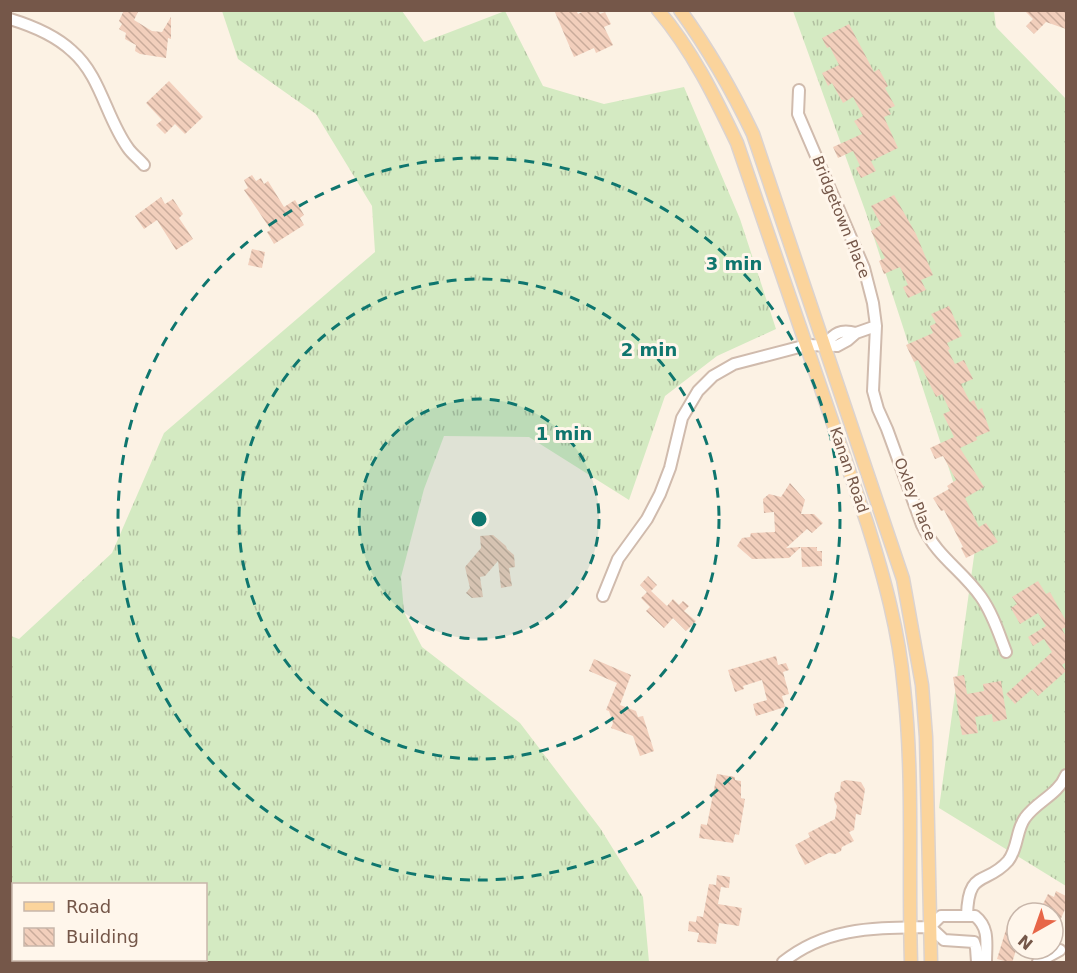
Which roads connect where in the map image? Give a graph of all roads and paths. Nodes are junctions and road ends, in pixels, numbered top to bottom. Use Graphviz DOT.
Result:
graph roads {
  1 [pos="658,10"];
  2 [pos="680,10"];
  3 [pos="10,19"];
  4 [pos="799,90"];
  5 [pos="144,165"];
  6 [pos="876,326"];
  7 [pos="807,345"];
  8 [pos="824,345"];
  9 [pos="603,596"];
  10 [pos="1006,652"];
  11 [pos="1066,775"];
  12 [pos="967,916"];
  13 [pos="930,927"];
  14 [pos="909,928"];
  15 [pos="986,933"];
  16 [pos="974,942"];
  17 [pos="783,963"];
  18 [pos="911,963"];
  19 [pos="932,963"];
  20 [pos="976,963"];
  21 [pos="986,963"];
  1 -- 7 [label="main road, Kanan Road"];
  2 -- 8 [label="main road, Kanan Road"];
  3 -- 5 [label="street"];
  4 -- 6 [label="street, Bridgetown Place"];
  6 -- 8 [label="street"];
  6 -- 10 [label="street, Oxley Place"];
  7 -- 8 [label="street"];
  7 -- 9 [label="street"];
  7 -- 14 [label="main road, Kanan Road"];
  8 -- 13 [label="main road, Kanan Road"];
  11 -- 12 [label="street"];
  12 -- 13 [label="street"];
  12 -- 15 [label="street"];
  13 -- 14 [label="street"];
  13 -- 16 [label="street"];
  13 -- 19 [label="main road, Kanan Road"];
  14 -- 17 [label="street"];
  14 -- 18 [label="main road, Kanan Road"];
  15 -- 16 [label="street"];
  15 -- 21 [label="street"];
  16 -- 20 [label="street"];
}
